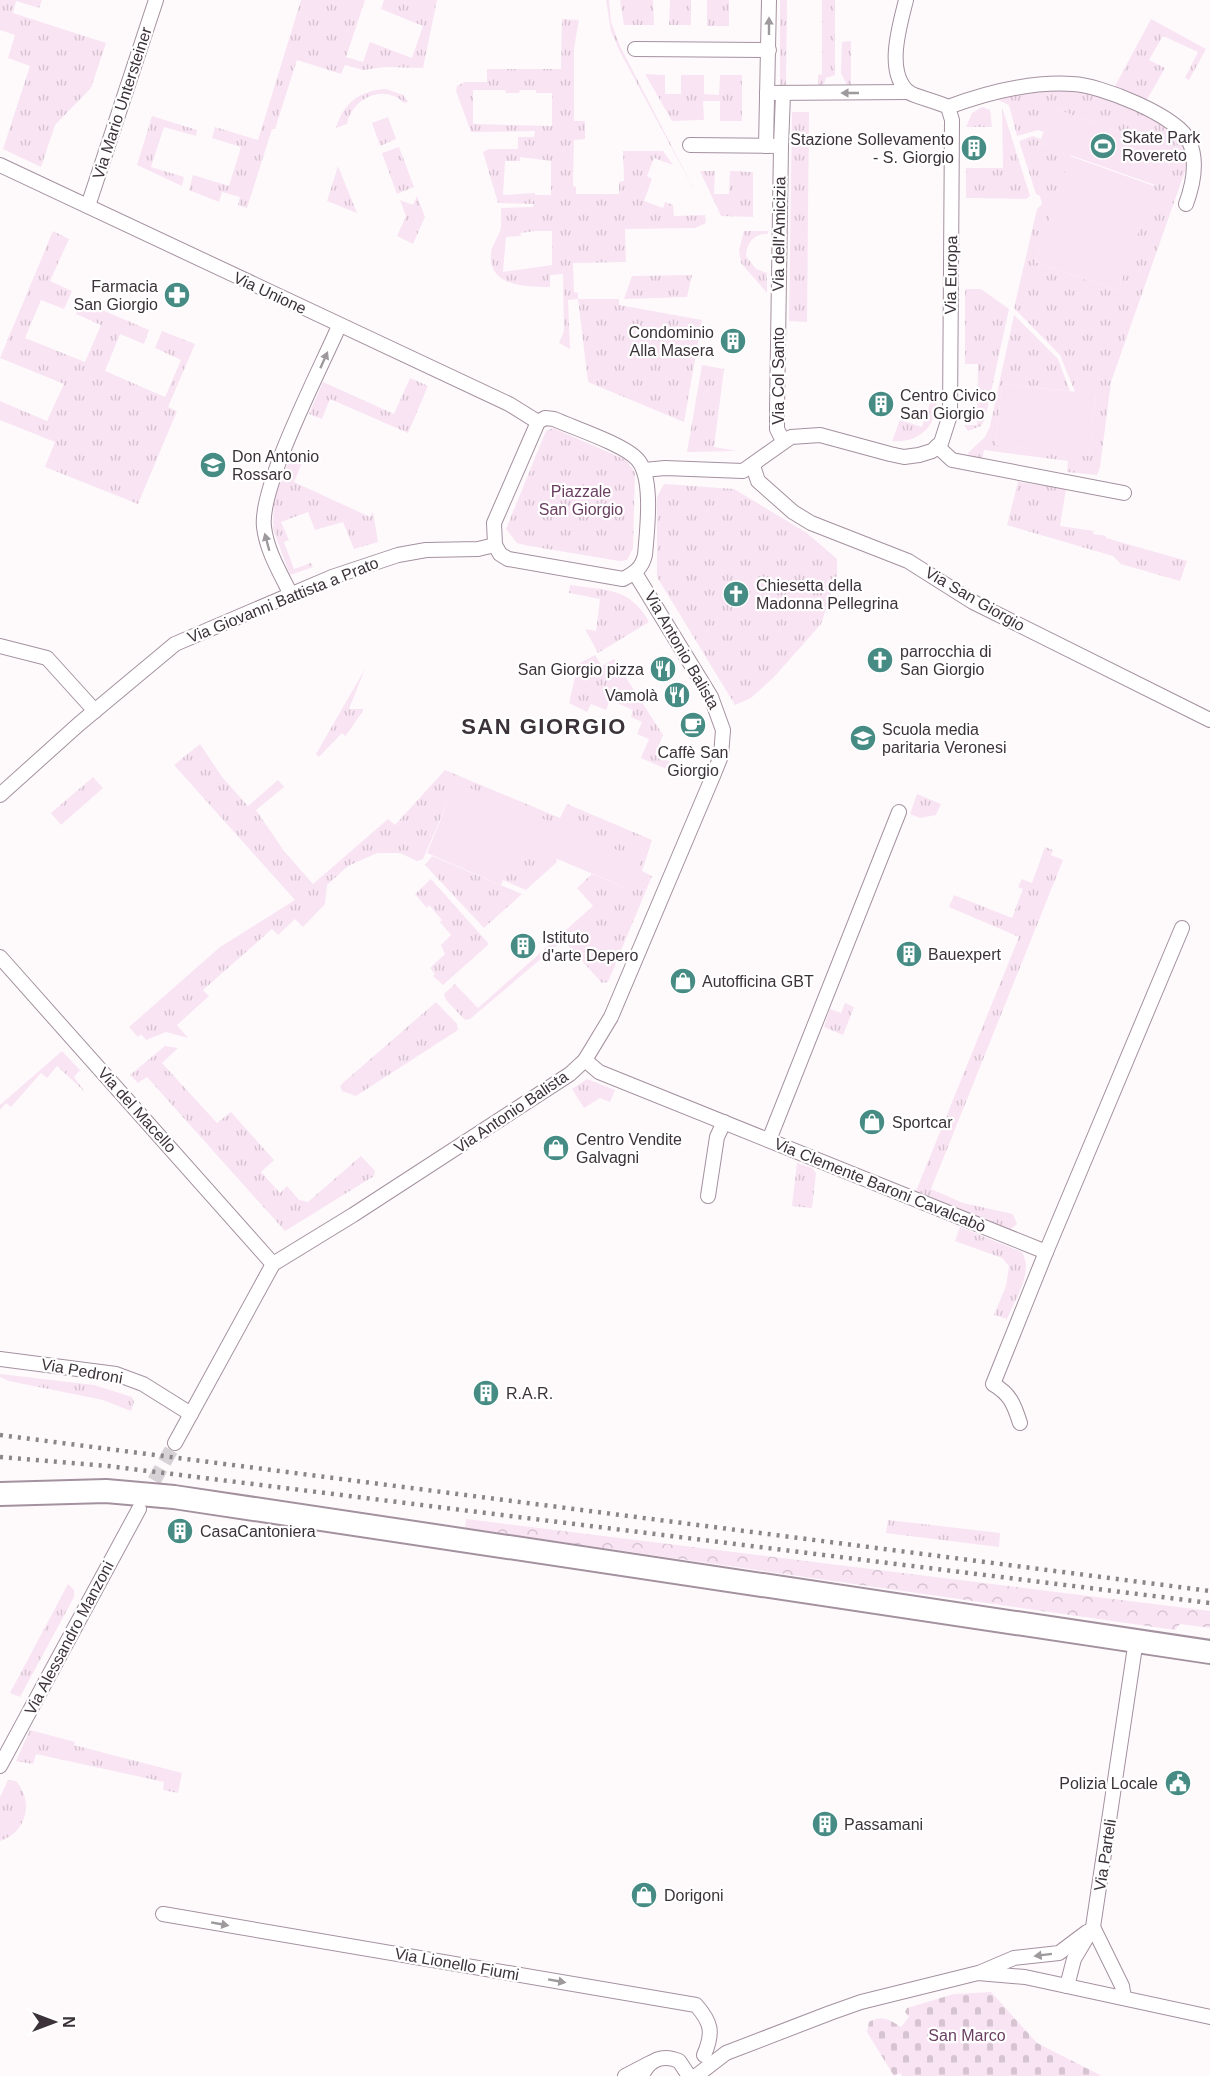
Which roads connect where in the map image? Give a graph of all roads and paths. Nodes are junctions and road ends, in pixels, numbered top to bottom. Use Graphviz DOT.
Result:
graph roads {
  1 [pos="156,0"];
  2 [pos="769,0"];
  3 [pos="906,0"];
  4 [pos="635,49"];
  5 [pos="769,50"];
  6 [pos="909,92"];
  7 [pos="767,93"];
  8 [pos="783,94"];
  9 [pos="948,107"];
  10 [pos="690,145"];
  11 [pos="766,146"];
  12 [pos="781,152"];
  13 [pos="0,165"];
  14 [pos="1186,204"];
  15 [pos="88,206"];
  16 [pos="778,309"];
  17 [pos="339,326"];
  18 [pos="538,422"];
  19 [pos="783,441"];
  20 [pos="939,444"];
  21 [pos="753,466"];
  22 [pos="644,470"];
  23 [pos="1124,493"];
  24 [pos="495,545"];
  25 [pos="636,573"];
  26 [pos="291,595"];
  27 [pos="0,646"];
  28 [pos="95,711"];
  29 [pos="1210,720"];
  30 [pos="0,795"];
  31 [pos="899,812"];
  32 [pos="1182,928"];
  33 [pos="0,957"];
  34 [pos="585,1060"];
  35 [pos="724,1122"];
  36 [pos="769,1140"];
  37 [pos="708,1196"];
  38 [pos="1046,1252"];
  39 [pos="273,1264"];
  40 [pos="0,1359"];
  41 [pos="191,1414"];
  42 [pos="1020,1422"];
  43 [pos="174,1443"];
  44 [pos="0,1494"];
  45 [pos="139,1509"];
  46 [pos="1136,1640"];
  47 [pos="1210,1652"];
  48 [pos="0,1766"];
  49 [pos="163,1914"];
  50 [pos="1093,1927"];
  51 [pos="978,1973"];
  52 [pos="1067,1986"];
  53 [pos="1124,1998"];
  54 [pos="1210,2017"];
  55 [pos="726,2053"];
  56 [pos="704,2055"];
  57 [pos="672,2058"];
  58 [pos="650,2063"];
  59 [pos="625,2076"];
  60 [pos="642,2076"];
  61 [pos="689,2076"];
  62 [pos="696,2076"];
  1 -- 15 [label="street, Via Mario Untersteiner"];
  5 -- 2 [label="street, one-way"];
  3 -- 6 [label="street"];
  4 -- 5 [label="street"];
  5 -- 7 [label="street"];
  6 -- 8 [label="street, one-way"];
  6 -- 9 [label="street"];
  7 -- 8 [label="street"];
  7 -- 11 [label="street"];
  8 -- 12 [label="street, Via dell'Amicizia"];
  9 -- 14 [label="street"];
  9 -- 20 [label="street, Via Europa"];
  10 -- 11 [label="street"];
  11 -- 12 [label="street"];
  12 -- 16 [label="street, Via dell'Amicizia"];
  13 -- 15 [label="street, Via Unione"];
  15 -- 17 [label="street, Via Unione"];
  16 -- 19 [label="street, Via Col Santo"];
  17 -- 18 [label="street, Via Unione"];
  26 -- 17 [label="street, one-way"];
  18 -- 22 [label="street"];
  18 -- 24 [label="street"];
  19 -- 20 [label="street"];
  19 -- 21 [label="street"];
  20 -- 23 [label="street"];
  21 -- 22 [label="street"];
  21 -- 29 [label="street, Via San Giorgio"];
  22 -- 25 [label="street"];
  24 -- 25 [label="street"];
  24 -- 26 [label="street, Via Giovanni Battista a Prato"];
  25 -- 34 [label="street, Via Antonio Balista"];
  26 -- 28 [label="street, Via Giovanni Battista a Prato"];
  27 -- 28 [label="street"];
  28 -- 30 [label="street, Via Giovanni Battista a Prato"];
  31 -- 36 [label="street"];
  32 -- 38 [label="street"];
  33 -- 39 [label="street, Via del Macello"];
  34 -- 35 [label="street, Via Clemente Baroni Cavalcabò"];
  34 -- 39 [label="street, Via Antonio Balista"];
  35 -- 36 [label="street, Via Clemente Baroni Cavalcabò"];
  35 -- 37 [label="street"];
  36 -- 38 [label="street, Via Clemente Baroni Cavalcabò"];
  38 -- 42 [label="street"];
  39 -- 41 [label="street, Via Antonio Balista"];
  40 -- 41 [label="street, Via Pedroni"];
  41 -- 43 [label="street, Via Antonio Balista"];
  44 -- 46 [label="main road"];
  45 -- 48 [label="street, Via Alessandro Manzoni"];
  46 -- 47 [label="main road"];
  46 -- 50 [label="street, Via Parteli"];
  49 -- 56 [label="street, Via Lionello Fiumi, one-way"];
  50 -- 51 [label="street, one-way"];
  50 -- 52 [label="street, Via Parteli"];
  50 -- 53 [label="street"];
  51 -- 52 [label="street"];
  51 -- 55 [label="street"];
  52 -- 53 [label="street"];
  53 -- 54 [label="street"];
  55 -- 56 [label="street"];
  55 -- 62 [label="street"];
  56 -- 57 [label="street"];
  57 -- 58 [label="street"];
  57 -- 61 [label="street"];
  58 -- 59 [label="street"];
  58 -- 60 [label="street"];
}
